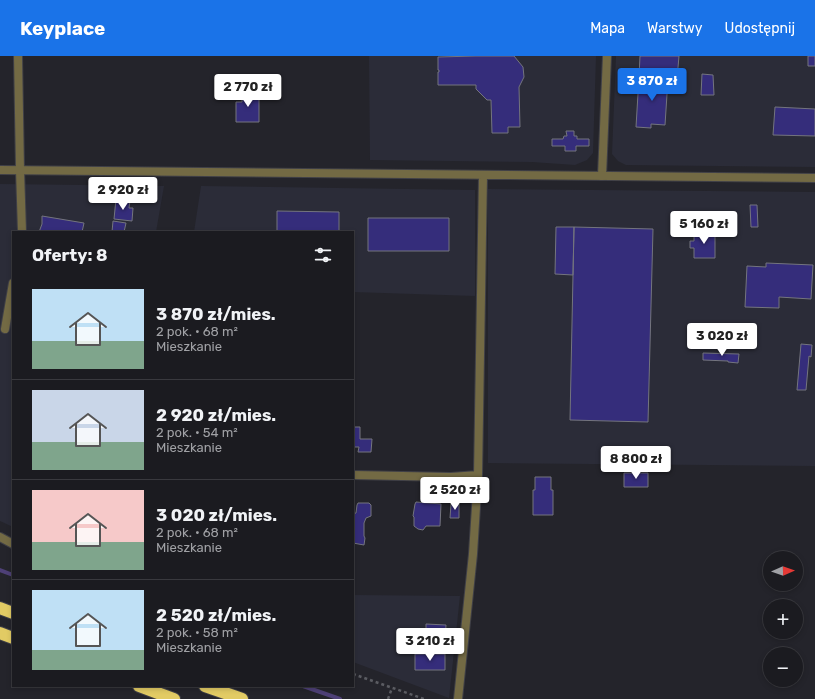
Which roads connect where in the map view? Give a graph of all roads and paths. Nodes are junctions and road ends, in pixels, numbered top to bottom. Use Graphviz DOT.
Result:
graph roads {
  1 [pos="18,56"];
  2 [pos="607,56"];
  3 [pos="0,170"];
  4 [pos="20,170"];
  5 [pos="483,175"];
  6 [pos="602,176"];
  7 [pos="815,178"];
  8 [pos="22,231"];
  9 [pos="12,289"];
  10 [pos="5,329"];
  11 [pos="354,475"];
  12 [pos="478,475"];
  13 [pos="0,538"];
  14 [pos="12,544"];
  15 [pos="0,608"];
  16 [pos="12,613"];
  17 [pos="0,633"];
  18 [pos="12,638"];
  19 [pos="354,674"];
  20 [pos="142,687"];
  21 [pos="208,687"];
  22 [pos="392,688"];
  23 [pos="174,699"];
  24 [pos="242,699"];
  25 [pos="388,699"];
  26 [pos="424,699"];
  27 [pos="458,699"];
  1 -- 4 [label="street"];
  2 -- 6 [label="street"];
  3 -- 4 [label="street"];
  4 -- 5 [label="street"];
  4 -- 8 [label="street"];
  5 -- 6 [label="street"];
  5 -- 12 [label="street"];
  6 -- 7 [label="street"];
  9 -- 10 [label="street"];
  11 -- 12 [label="street"];
  12 -- 27 [label="street"];
  13 -- 14 [label="street"];
  15 -- 16 [label="highway"];
  17 -- 18 [label="highway"];
  19 -- 22 [label="path"];
  20 -- 23 [label="highway"];
  21 -- 24 [label="highway"];
  22 -- 25 [label="path"];
  22 -- 26 [label="path"];
}
